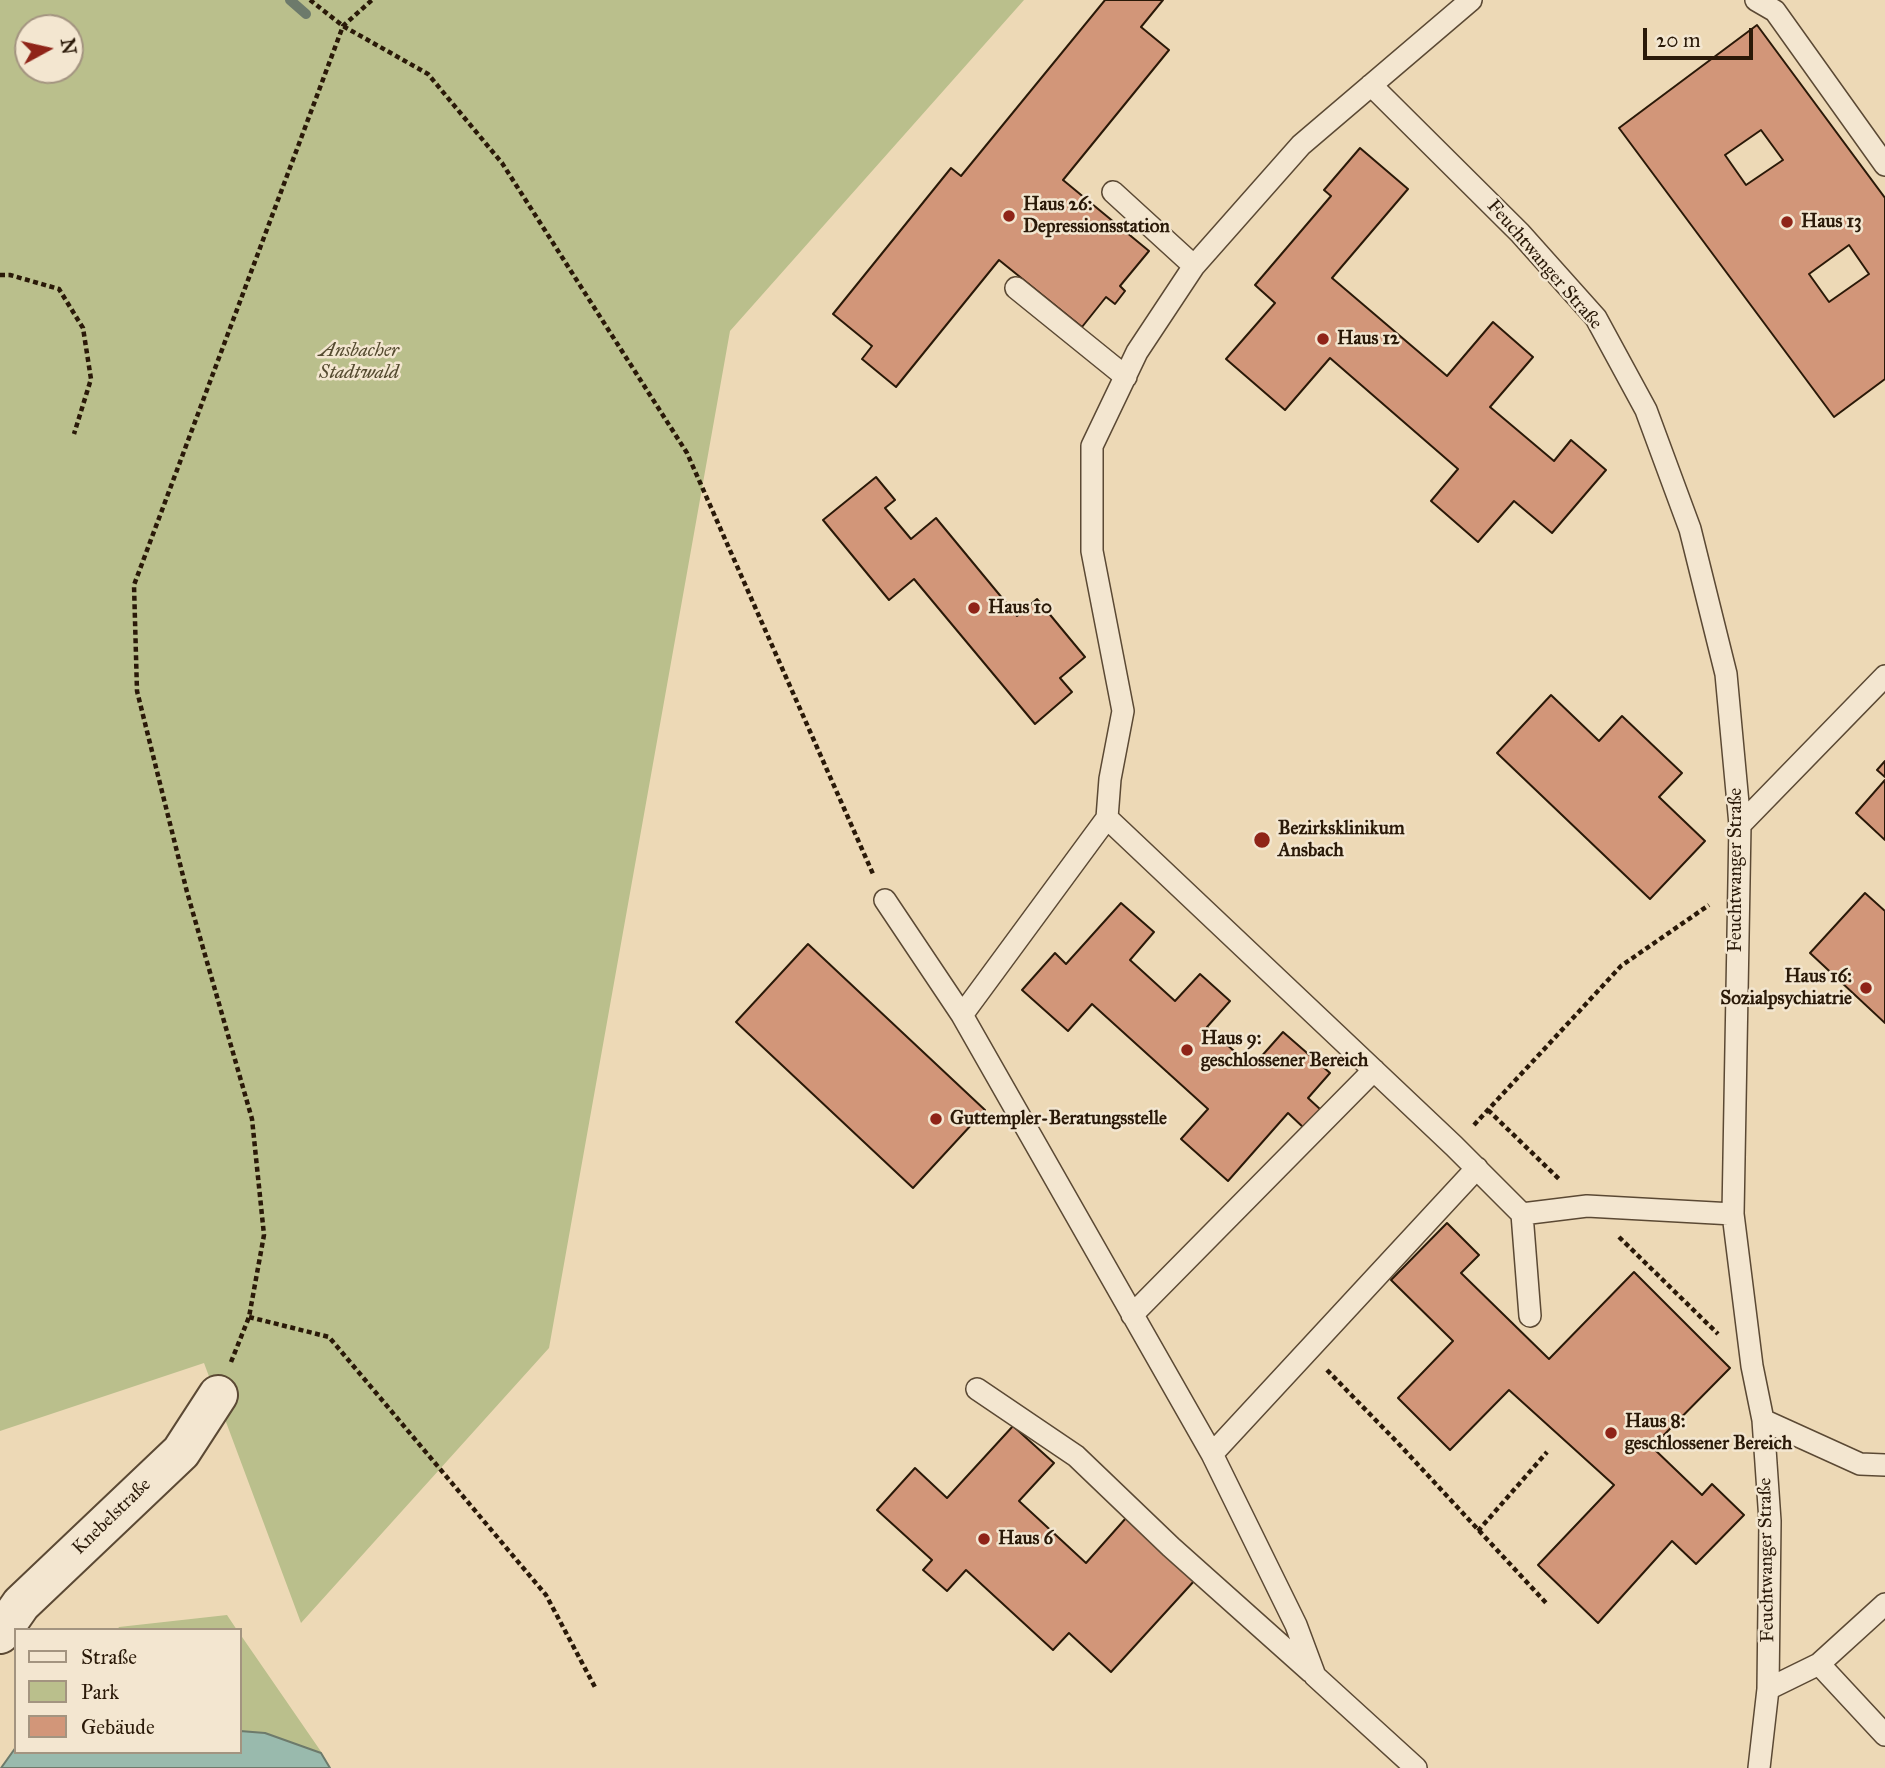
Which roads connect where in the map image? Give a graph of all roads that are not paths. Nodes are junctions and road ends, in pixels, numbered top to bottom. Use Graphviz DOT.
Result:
graph roads {
  1 [pos="1471,0"];
  2 [pos="1756,0"];
  3 [pos="1371,85"];
  4 [pos="1885,165"];
  5 [pos="1113,192"];
  6 [pos="1194,266"];
  7 [pos="1016,288"];
  8 [pos="1126,377"];
  9 [pos="1885,676"];
  10 [pos="1107,818"];
  11 [pos="1740,825"];
  12 [pos="885,900"];
  13 [pos="962,1015"];
  14 [pos="1374,1070"];
  15 [pos="1477,1168"];
  16 [pos="1522,1214"];
  17 [pos="1733,1214"];
  18 [pos="1132,1315"];
  19 [pos="1530,1316"];
  20 [pos="977,1389"];
  21 [pos="218,1395"];
  22 [pos="1763,1420"];
  23 [pos="1212,1454"];
  24 [pos="1885,1465"];
  25 [pos="1885,1604"];
  26 [pos="0,1634"];
  27 [pos="1819,1664"];
  28 [pos="1315,1676"];
  29 [pos="1768,1689"];
  30 [pos="1885,1735"];
  31 [pos="1416,1768"];
  32 [pos="1759,1768"];
  1 -- 3 [label="lane"];
  2 -- 4 [label="lane"];
  3 -- 6 [label="lane"];
  3 -- 11 [label="lane, Feuchtwanger Straße"];
  5 -- 6 [label="lane"];
  6 -- 8 [label="lane"];
  7 -- 8 [label="lane"];
  8 -- 10 [label="lane"];
  9 -- 11 [label="lane"];
  10 -- 13 [label="lane"];
  10 -- 14 [label="lane"];
  11 -- 17 [label="lane, Feuchtwanger Straße"];
  12 -- 13 [label="lane"];
  13 -- 18 [label="lane"];
  14 -- 15 [label="lane"];
  14 -- 18 [label="lane"];
  15 -- 16 [label="lane"];
  15 -- 23 [label="lane"];
  16 -- 17 [label="lane"];
  16 -- 19 [label="lane"];
  17 -- 22 [label="lane, Feuchtwanger Straße"];
  18 -- 23 [label="lane"];
  20 -- 28 [label="lane"];
  21 -- 26 [label="street, Knebelstraße"];
  22 -- 24 [label="lane"];
  22 -- 29 [label="lane, Feuchtwanger Straße"];
  23 -- 28 [label="lane"];
  25 -- 27 [label="lane"];
  27 -- 29 [label="lane"];
  27 -- 30 [label="lane"];
  28 -- 31 [label="lane"];
  29 -- 32 [label="lane, Feuchtwanger Straße"];
}
